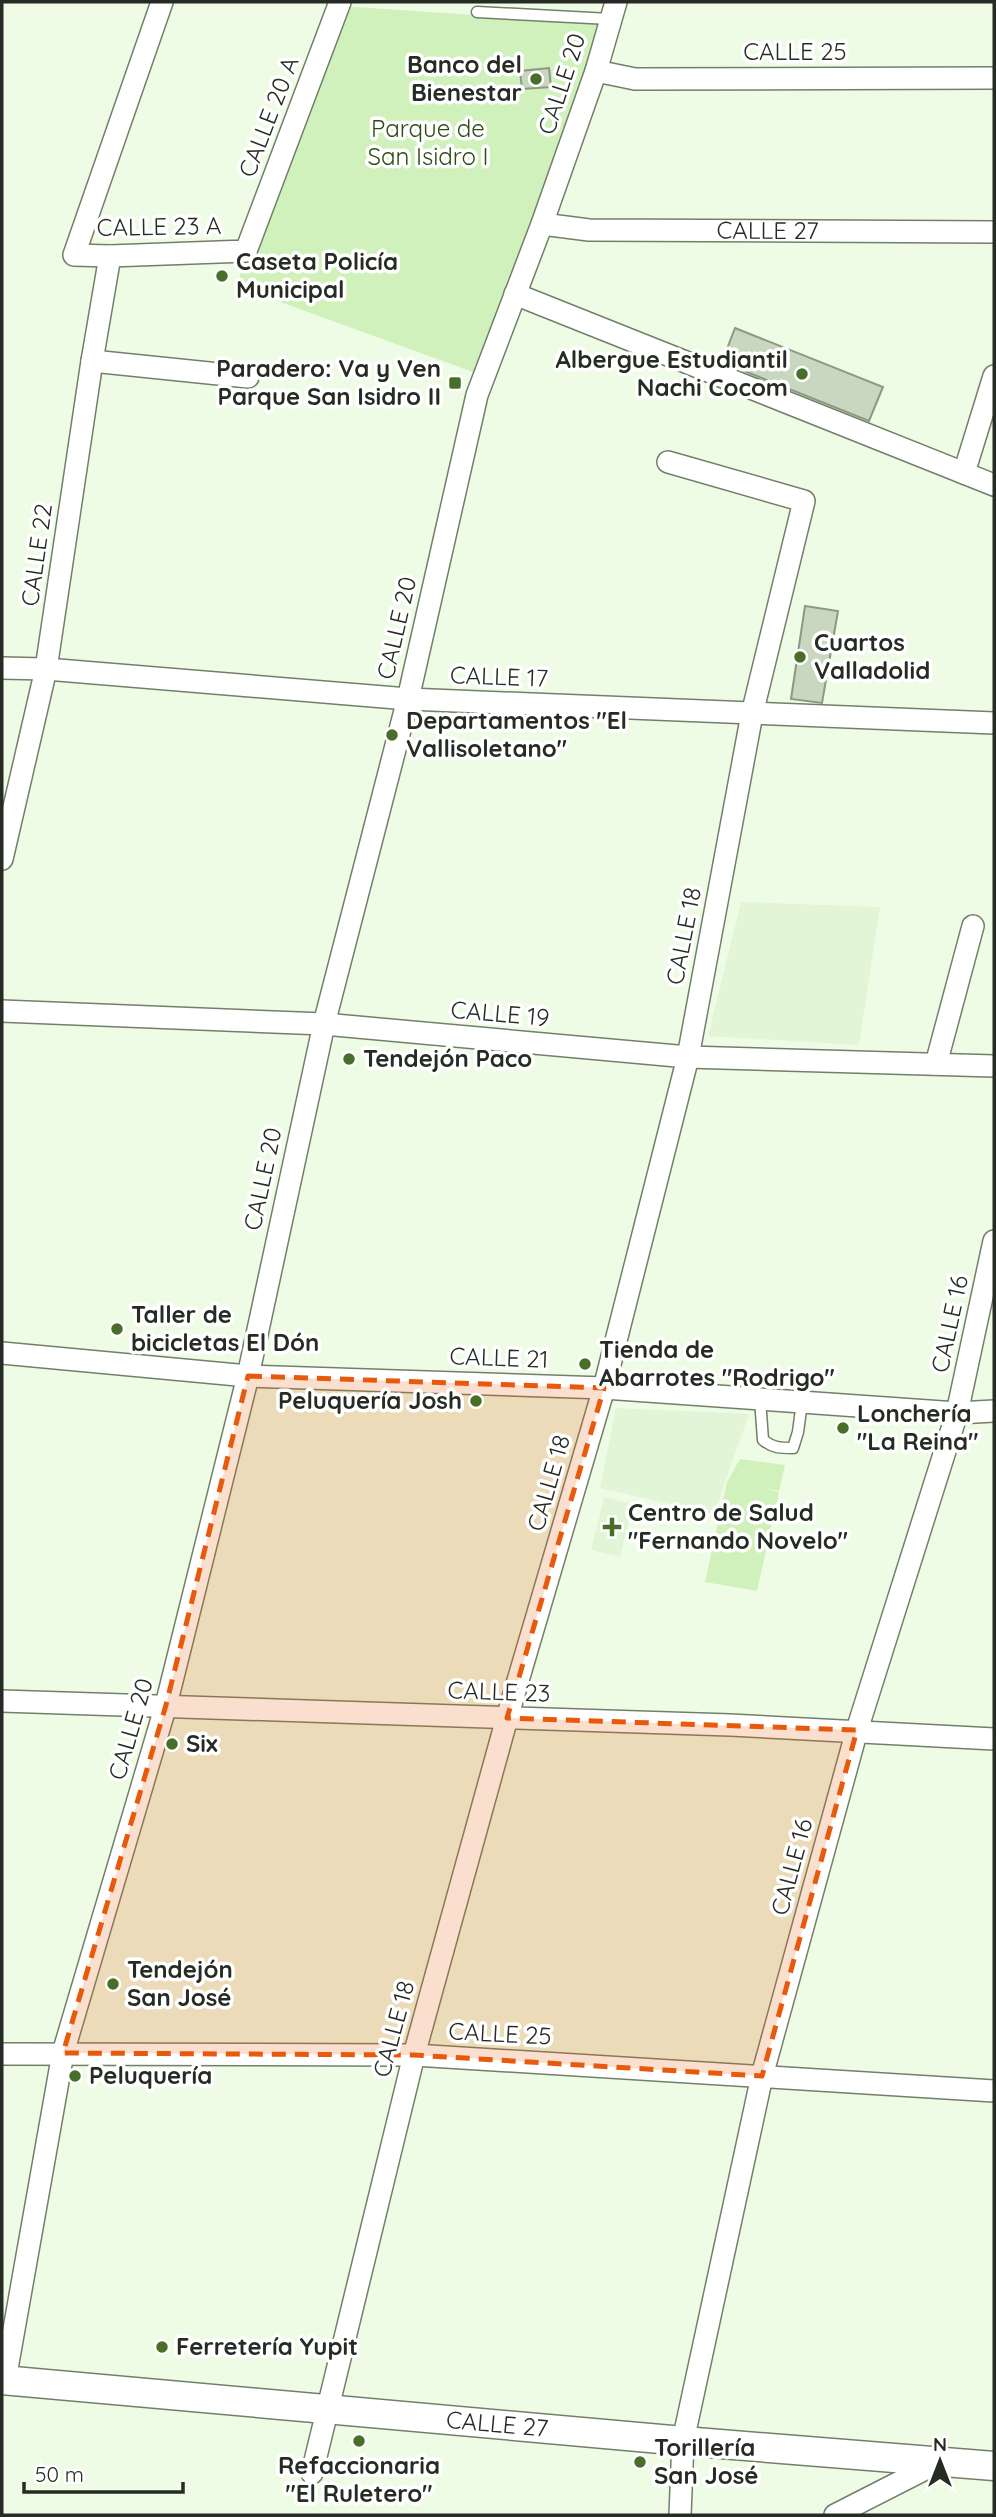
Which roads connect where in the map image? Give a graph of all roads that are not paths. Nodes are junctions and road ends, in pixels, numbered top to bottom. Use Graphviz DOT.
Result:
graph roads {
  1 [pos="162,2"];
  2 [pos="340,2"];
  3 [pos="613,11"];
  4 [pos="477,12"];
  5 [pos="596,71"];
  6 [pos="994,78"];
  7 [pos="542,224"];
  8 [pos="994,232"];
  9 [pos="246,251"];
  10 [pos="110,256"];
  11 [pos="515,294"];
  12 [pos="92,361"];
  13 [pos="994,376"];
  14 [pos="248,377"];
  15 [pos="668,462"];
  16 [pos="964,474"];
  17 [pos="994,485"];
  18 [pos="2,668"];
  19 [pos="46,669"];
  20 [pos="408,699"];
  21 [pos="752,714"];
  22 [pos="994,723"];
  23 [pos="2,859"];
  24 [pos="973,926"];
  25 [pos="2,1011"];
  26 [pos="324,1024"];
  27 [pos="688,1057"];
  28 [pos="936,1064"];
  29 [pos="994,1066"];
  30 [pos="994,1241"];
  31 [pos="2,1353"];
  32 [pos="248,1376"];
  33 [pos="604,1388"];
  34 [pos="760,1399"];
  35 [pos="803,1402"];
  36 [pos="994,1411"];
  37 [pos="957,1413"];
  38 [pos="2,1701"];
  39 [pos="166,1705"];
  40 [pos="507,1718"];
  41 [pos="857,1730"];
  42 [pos="994,1739"];
  43 [pos="63,2053"];
  44 [pos="2,2054"];
  45 [pos="414,2054"];
  46 [pos="762,2076"];
  47 [pos="994,2091"];
  48 [pos="3,2380"];
  49 [pos="329,2408"];
  50 [pos="682,2441"];
  51 [pos="939,2462"];
  52 [pos="994,2466"];
  53 [pos="312,2473"];
  54 [pos="680,2515"];
  55 [pos="835,2515"];
  1 -- 10 [label="street, CALLE 23 A"];
  2 -- 9 [label="street, CALLE 20 A"];
  3 -- 4 [label="lane"];
  3 -- 5 [label="street, CALLE 20"];
  5 -- 6 [label="street, CALLE 25"];
  5 -- 7 [label="street, CALLE 20"];
  7 -- 8 [label="street, CALLE 27"];
  7 -- 11 [label="street, CALLE 20"];
  9 -- 10 [label="street, CALLE 23 A"];
  10 -- 12 [label="street, CALLE 22"];
  11 -- 16 [label="street"];
  11 -- 20 [label="street, CALLE 20"];
  12 -- 14 [label="street"];
  12 -- 19 [label="street, CALLE 22"];
  13 -- 16 [label="street"];
  15 -- 21 [label="street, CALLE 18"];
  16 -- 17 [label="street"];
  18 -- 19 [label="street, CALLE 17"];
  19 -- 20 [label="street, CALLE 17"];
  19 -- 23 [label="street, CALLE 22"];
  20 -- 21 [label="street, CALLE 17"];
  20 -- 26 [label="street, CALLE 20"];
  21 -- 22 [label="street, CALLE 17"];
  21 -- 27 [label="street, CALLE 18"];
  24 -- 28 [label="street"];
  25 -- 26 [label="street, CALLE 19"];
  26 -- 27 [label="street, CALLE 19"];
  26 -- 32 [label="street, CALLE 20"];
  27 -- 28 [label="street, CALLE 19"];
  27 -- 33 [label="street, CALLE 18"];
  28 -- 29 [label="street, CALLE 19"];
  30 -- 37 [label="street, CALLE 16"];
  31 -- 32 [label="street, CALLE 21"];
  32 -- 33 [label="street, CALLE 21"];
  32 -- 39 [label="street, CALLE 20"];
  33 -- 34 [label="street, CALLE 21"];
  33 -- 40 [label="street, CALLE 18"];
  34 -- 35 [label="street, CALLE 21"];
  34 -- 35 [label="lane"];
  35 -- 37 [label="street, CALLE 21"];
  36 -- 37 [label="street, CALLE 21"];
  37 -- 41 [label="street, CALLE 16"];
  38 -- 39 [label="street, CALLE 23"];
  39 -- 40 [label="street, CALLE 23"];
  39 -- 43 [label="street, CALLE 20"];
  40 -- 41 [label="street, CALLE 23"];
  40 -- 45 [label="street, CALLE 18"];
  41 -- 42 [label="street, CALLE 23"];
  41 -- 46 [label="street, CALLE 16"];
  43 -- 44 [label="street, CALLE 25"];
  43 -- 45 [label="street, CALLE 25"];
  43 -- 48 [label="street, CALLE 20"];
  45 -- 46 [label="street, CALLE 25"];
  45 -- 49 [label="street, CALLE 18"];
  46 -- 47 [label="street, CALLE 25"];
  46 -- 50 [label="street, CALLE 16"];
  48 -- 49 [label="main road, CALLE 27"];
  49 -- 50 [label="main road, CALLE 27"];
  49 -- 53 [label="street, CALLE 18"];
  50 -- 51 [label="main road, CALLE 27"];
  50 -- 54 [label="street, CALLE 16"];
  51 -- 52 [label="main road, CALLE 27"];
  51 -- 55 [label="street"];
}
